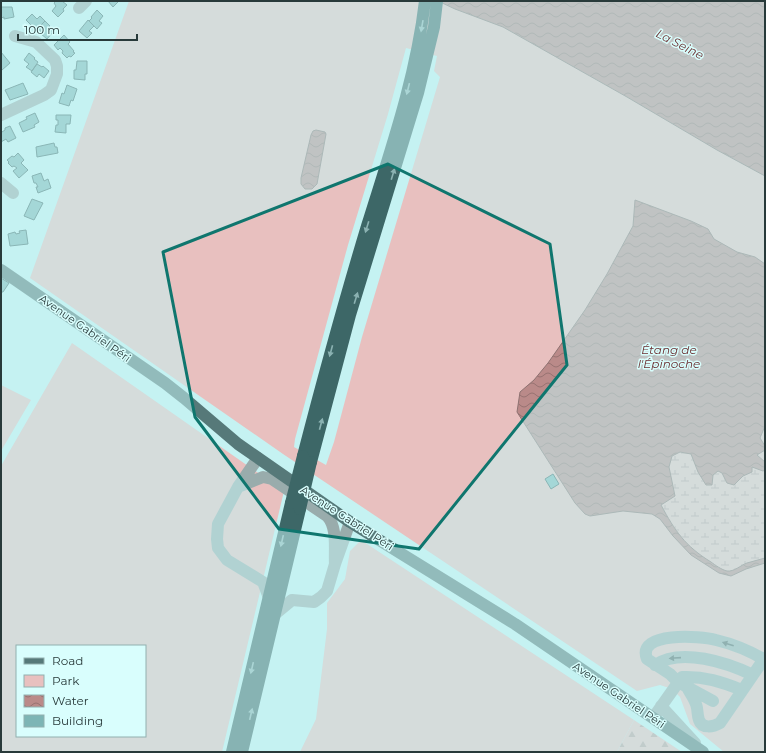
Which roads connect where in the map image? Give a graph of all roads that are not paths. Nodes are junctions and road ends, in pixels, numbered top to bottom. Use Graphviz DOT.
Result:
graph roads {
  1 [pos="425,1"];
  2 [pos="437,1"];
  3 [pos="15,36"];
  4 [pos="423,52"];
  5 [pos="1,115"];
  6 [pos="1,183"];
  7 [pos="13,193"];
  8 [pos="1,270"];
  9 [pos="258,458"];
  10 [pos="238,487"];
  11 [pos="350,522"];
  12 [pos="335,564"];
  13 [pos="279,575"];
  14 [pos="263,582"];
  15 [pos="269,598"];
  16 [pos="292,600"];
  17 [pos="275,614"];
  18 [pos="764,660"];
  19 [pos="655,665"];
  20 [pos="753,675"];
  21 [pos="682,685"];
  22 [pos="742,690"];
  23 [pos="713,701"];
  24 [pos="661,706"];
  25 [pos="697,708"];
  26 [pos="727,713"];
  27 [pos="653,718"];
  28 [pos="232,752"];
  29 [pos="242,752"];
  30 [pos="703,752"];
  1 -- 4 [label="highway, one-way"];
  2 -- 4 [label="highway"];
  3 -- 5 [label="street"];
  4 -- 13 [label="highway, bridge"];
  6 -- 7 [label="street"];
  8 -- 9 [label="main road, Avenue Gabriel Péri"];
  9 -- 10 [label="street"];
  9 -- 11 [label="main road, Avenue Gabriel Péri"];
  10 -- 12 [label="street"];
  10 -- 14 [label="street"];
  11 -- 12 [label="street"];
  11 -- 27 [label="main road, Avenue Gabriel Péri"];
  12 -- 16 [label="street"];
  13 -- 14 [label="street"];
  13 -- 15 [label="highway"];
  13 -- 16 [label="street"];
  13 -- 17 [label="highway"];
  14 -- 15 [label="street"];
  15 -- 28 [label="highway, one-way"];
  16 -- 17 [label="street"];
  29 -- 17 [label="highway, one-way"];
  18 -- 19 [label="street, one-way"];
  18 -- 20 [label="street"];
  20 -- 19 [label="street, one-way"];
  19 -- 21 [label="street"];
  20 -- 22 [label="street"];
  21 -- 22 [label="street"];
  21 -- 23 [label="street"];
  21 -- 24 [label="street"];
  21 -- 25 [label="street"];
  22 -- 26 [label="street"];
  23 -- 25 [label="street"];
  23 -- 26 [label="street"];
  24 -- 27 [label="street"];
  24 -- 30 [label="street"];
  25 -- 26 [label="street"];
  27 -- 30 [label="main road, Avenue Gabriel Péri"];
}
